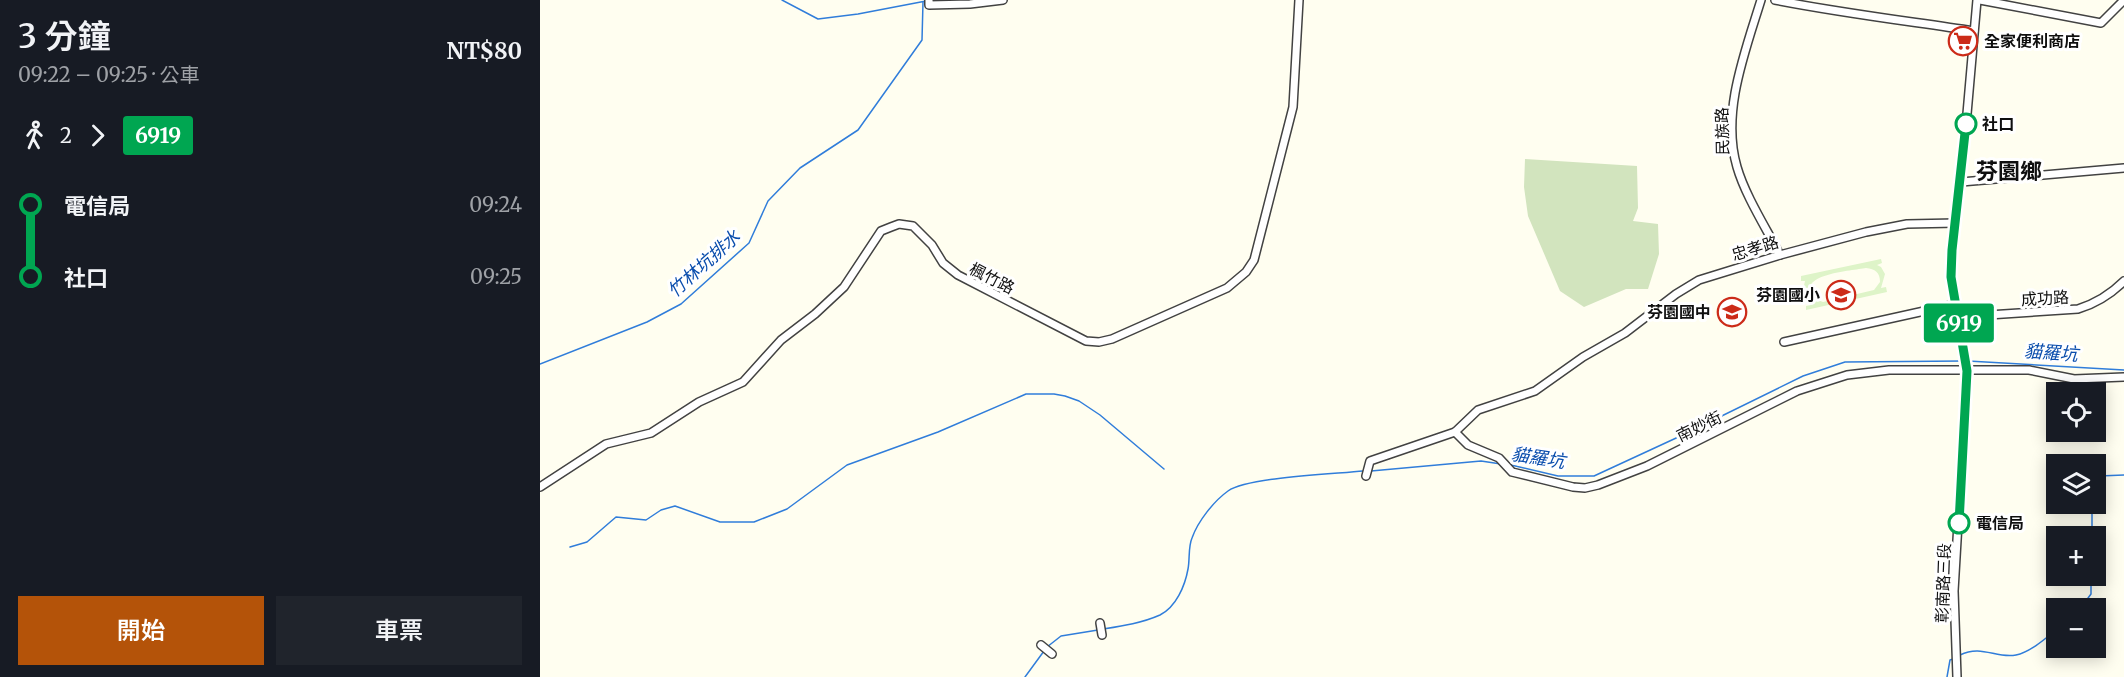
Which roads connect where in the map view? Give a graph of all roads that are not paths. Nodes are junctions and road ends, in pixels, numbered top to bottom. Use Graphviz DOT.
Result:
graph roads {
  1 [pos="1003,0"];
  2 [pos="1299,0"];
  3 [pos="1761,0"];
  4 [pos="1775,0"];
  5 [pos="1978,0"];
  6 [pos="2124,0"];
  7 [pos="929,2"];
  8 [pos="1974,31"];
  9 [pos="2124,168"];
  10 [pos="1961,182"];
  11 [pos="1956,223"];
  12 [pos="1779,255"];
  13 [pos="2124,281"];
  14 [pos="1956,304"];
  15 [pos="1958,317"];
  16 [pos="1784,342"];
  17 [pos="1967,371"];
  18 [pos="2124,377"];
  19 [pos="1455,432"];
  20 [pos="1366,476"];
  21 [pos="540,487"];
  22 [pos="1100,623"];
  23 [pos="1102,635"];
  24 [pos="1041,645"];
  25 [pos="1052,654"];
  26 [pos="1957,677"];
  1 -- 7 [label="street"];
  2 -- 21 [label="street, 楓竹路"];
  3 -- 12 [label="street, 民族路"];
  4 -- 8 [label="street"];
  5 -- 6 [label="street"];
  5 -- 8 [label="street, 彰南路三段"];
  8 -- 10 [label="street, 彰南路三段"];
  9 -- 10 [label="street"];
  10 -- 11 [label="street, 彰南路三段"];
  11 -- 12 [label="street, 忠孝路"];
  11 -- 14 [label="street, 彰南路三段"];
  12 -- 19 [label="street, 忠孝路"];
  13 -- 15 [label="street, 成功路"];
  14 -- 15 [label="street, 彰南路三段"];
  14 -- 16 [label="street"];
  15 -- 17 [label="street, 彰南路三段"];
  17 -- 18 [label="street, 南妙街"];
  17 -- 19 [label="street, 南妙街"];
  17 -- 26 [label="street, 彰南路三段"];
  19 -- 20 [label="street"];
  22 -- 23 [label="street"];
  24 -- 25 [label="street"];
}
